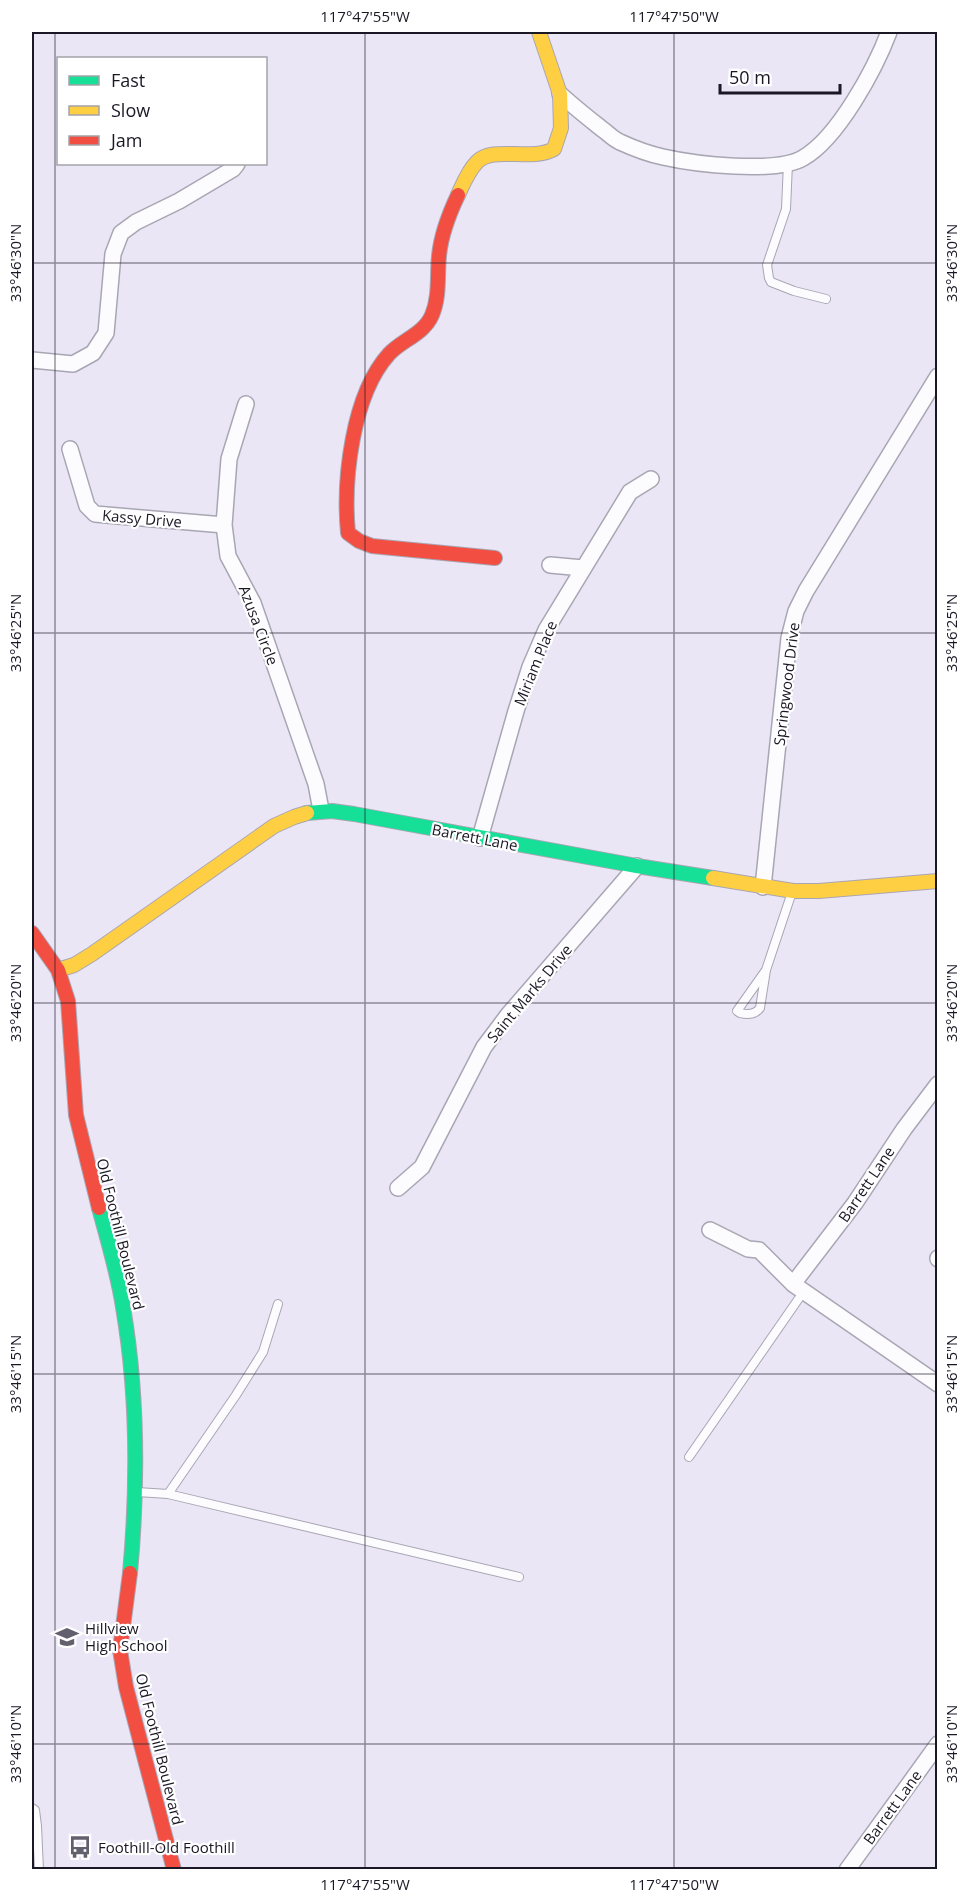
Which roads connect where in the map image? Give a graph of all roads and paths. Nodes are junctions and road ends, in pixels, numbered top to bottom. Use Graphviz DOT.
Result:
graph roads {
  1 [pos="538,32"];
  2 [pos="889,32"];
  3 [pos="560,94"];
  4 [pos="788,164"];
  5 [pos="236,165"];
  6 [pos="826,299"];
  7 [pos="32,360"];
  8 [pos="938,376"];
  9 [pos="246,404"];
  10 [pos="70,449"];
  11 [pos="651,479"];
  12 [pos="224,525"];
  13 [pos="495,558"];
  14 [pos="550,565"];
  15 [pos="583,568"];
  16 [pos="321,810"];
  17 [pos="480,838"];
  18 [pos="637,866"];
  19 [pos="938,881"];
  20 [pos="763,887"];
  21 [pos="793,891"];
  22 [pos="32,933"];
  23 [pos="58,970"];
  24 [pos="766,970"];
  25 [pos="938,1084"];
  26 [pos="398,1188"];
  27 [pos="710,1230"];
  28 [pos="798,1287"];
  29 [pos="278,1304"];
  30 [pos="938,1384"];
  31 [pos="690,1457"];
  32 [pos="136,1492"];
  33 [pos="168,1494"];
  34 [pos="519,1577"];
  35 [pos="938,1744"];
  36 [pos="32,1808"];
  37 [pos="39,1869"];
  38 [pos="174,1869"];
  39 [pos="848,1869"];
  1 -- 3 [label="street"];
  2 -- 4 [label="street"];
  3 -- 4 [label="street"];
  3 -- 13 [label="street"];
  4 -- 6 [label="lane"];
  5 -- 7 [label="street"];
  8 -- 20 [label="street, Springwood Drive"];
  9 -- 12 [label="street, Azusa Circle"];
  10 -- 12 [label="street, Kassy Drive"];
  11 -- 15 [label="street, Miriam Place"];
  12 -- 16 [label="street, Azusa Circle"];
  14 -- 15 [label="street"];
  15 -- 17 [label="street, Miriam Place"];
  16 -- 17 [label="street, Barrett Lane"];
  16 -- 23 [label="street, Barrett Lane"];
  17 -- 18 [label="street, Barrett Lane"];
  18 -- 20 [label="street, Barrett Lane"];
  18 -- 26 [label="street, Saint Marks Drive"];
  19 -- 21 [label="street, Barrett Lane"];
  20 -- 21 [label="street, Barrett Lane"];
  21 -- 24 [label="lane"];
  22 -- 23 [label="street, Old Foothill Boulevard"];
  23 -- 32 [label="street, Old Foothill Boulevard"];
  24 -- 24 [label="lane"];
  25 -- 28 [label="street, Barrett Lane"];
  27 -- 28 [label="street"];
  28 -- 30 [label="street"];
  28 -- 31 [label="lane"];
  29 -- 33 [label="lane"];
  32 -- 33 [label="lane"];
  32 -- 38 [label="street, Old Foothill Boulevard"];
  33 -- 34 [label="lane"];
  35 -- 39 [label="street, Barrett Lane"];
  36 -- 37 [label="lane"];
}
